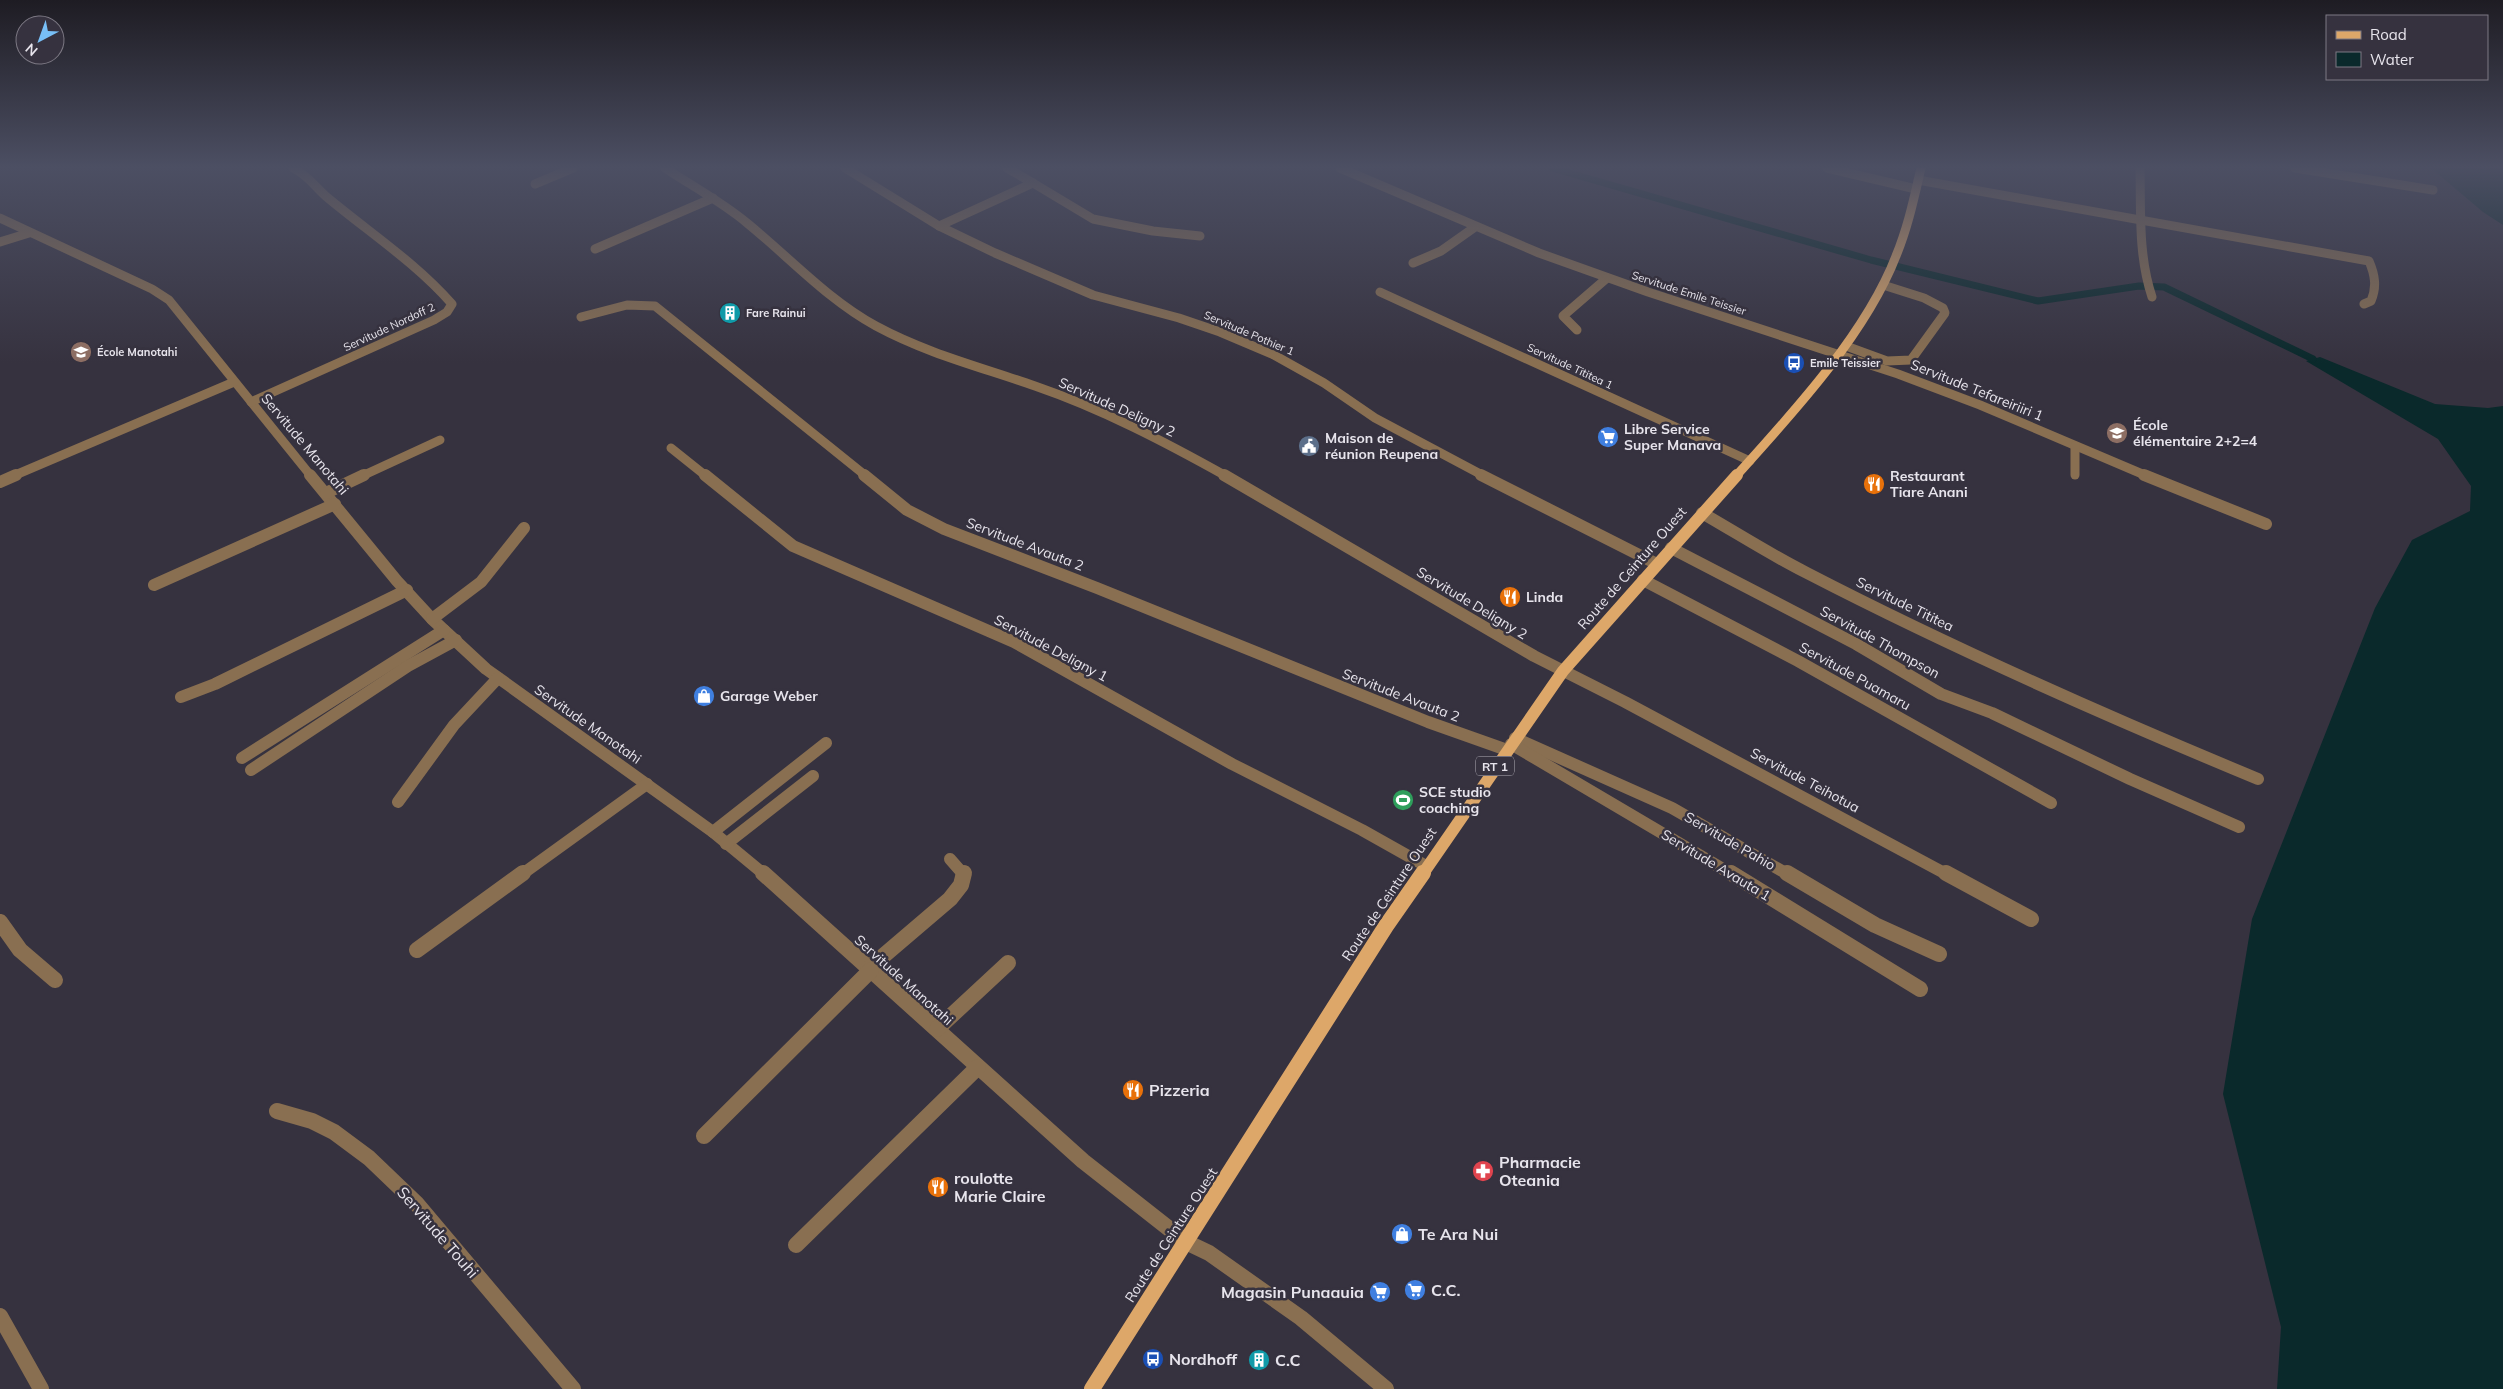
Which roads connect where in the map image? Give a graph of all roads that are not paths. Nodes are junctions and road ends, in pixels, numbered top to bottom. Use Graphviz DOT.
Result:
graph roads {
  1 [pos="29,233"];
  2 [pos="371,233"];
  3 [pos="632,233"];
  4 [pos="759,233"];
  5 [pos="954,233"];
  6 [pos="1171,233"];
  7 [pos="1466,233"];
  8 [pos="1490,233"];
  9 [pos="1903,233"];
  10 [pos="2141,233"];
  11 [pos="2211,233"];
  12 [pos="1200,236"];
  13 [pos="0,242"];
  14 [pos="595,249"];
  15 [pos="1434,254"];
  16 [pos="1413,263"];
  17 [pos="1433,264"];
  18 [pos="1607,278"];
  19 [pos="1884,285"];
  20 [pos="1380,292"];
  21 [pos="2152,297"];
  22 [pos="2364,304"];
  23 [pos="581,317"];
  24 [pos="1577,330"];
  25 [pos="1843,350"];
  26 [pos="234,382"];
  27 [pos="251,402"];
  28 [pos="440,440"];
  29 [pos="2075,446"];
  30 [pos="671,448"];
  31 [pos="1750,461"];
  32 [pos="2075,475"];
  33 [pos="0,482"];
  34 [pos="330,498"];
  35 [pos="1702,513"];
  36 [pos="2266,524"];
  37 [pos="524,528"];
  38 [pos="1671,548"];
  39 [pos="1657,564"];
  40 [pos="1643,580"];
  41 [pos="154,585"];
  42 [pos="407,590"];
  43 [pos="432,619"];
  44 [pos="444,630"];
  45 [pos="456,640"];
  46 [pos="1563,671"];
  47 [pos="498,678"];
  48 [pos="181,697"];
  49 [pos="826,743"];
  50 [pos="1511,744"];
  51 [pos="242,758"];
  52 [pos="251,770"];
  53 [pos="813,776"];
  54 [pos="2258,779"];
  55 [pos="647,784"];
  56 [pos="398,802"];
  57 [pos="2051,803"];
  58 [pos="2239,827"];
  59 [pos="712,832"];
  60 [pos="726,844"];
  61 [pos="950,859"];
  62 [pos="1426,866"];
  63 [pos="2032,919"];
  64 [pos="0,922"];
  65 [pos="417,950"];
  66 [pos="1939,954"];
  67 [pos="1008,963"];
  68 [pos="869,969"];
  69 [pos="55,980"];
  70 [pos="1920,989"];
  71 [pos="937,1029"];
  72 [pos="978,1067"];
  73 [pos="277,1111"];
  74 [pos="704,1136"];
  75 [pos="1186,1242"];
  76 [pos="796,1245"];
  77 [pos="0,1316"];
  78 [pos="41,1389"];
  79 [pos="573,1389"];
  80 [pos="1092,1389"];
  81 [pos="1386,1389"];
  1 -- 13 [label="street"];
  1 -- 26 [label="street, Servitude Manotahi"];
  2 -- 27 [label="street, Servitude Nordoff 2"];
  3 -- 14 [label="street"];
  4 -- 46 [label="street, Servitude Deligny 2"];
  5 -- 39 [label="street, Servitude Pothier 1"];
  6 -- 12 [label="street"];
  7 -- 15 [label="street"];
  8 -- 18 [label="street, Servitude Emile Teissier"];
  9 -- 19 [label="main road, Route de Ceinture Ouest / RT 1"];
  10 -- 21 [label="street"];
  11 -- 22 [label="street"];
  15 -- 16 [label="street"];
  15 -- 17 [label="street"];
  18 -- 24 [label="street"];
  18 -- 25 [label="street, Servitude Emile Teissier"];
  19 -- 25 [label="main road, Route de Ceinture Ouest / RT 1"];
  19 -- 25 [label="street"];
  20 -- 31 [label="street, Servitude Tititea 1"];
  23 -- 50 [label="street, Servitude Avauta 2"];
  25 -- 29 [label="street, Servitude Tefareiriiri 1"];
  25 -- 31 [label="main road, Route de Ceinture Ouest / RT 1"];
  26 -- 27 [label="street, Servitude Manotahi"];
  26 -- 33 [label="street"];
  27 -- 34 [label="street, Servitude Manotahi"];
  28 -- 34 [label="street"];
  29 -- 32 [label="street"];
  29 -- 36 [label="street, Servitude Tefareiriiri 1"];
  30 -- 62 [label="street, Servitude Deligny 1"];
  31 -- 35 [label="main road, Route de Ceinture Ouest / RT 1"];
  34 -- 41 [label="street"];
  34 -- 42 [label="street, Servitude Manotahi"];
  35 -- 38 [label="main road, Route de Ceinture Ouest / RT 1"];
  35 -- 54 [label="street, Servitude Tititea"];
  37 -- 43 [label="street"];
  38 -- 39 [label="main road, Route de Ceinture Ouest / RT 1"];
  38 -- 58 [label="street, Servitude Thompson"];
  39 -- 40 [label="main road, Route de Ceinture Ouest / RT 1"];
  40 -- 46 [label="main road, Route de Ceinture Ouest / RT 1"];
  40 -- 57 [label="street, Servitude Puamaru"];
  42 -- 43 [label="street, Servitude Manotahi"];
  42 -- 48 [label="street"];
  43 -- 44 [label="street, Servitude Manotahi"];
  44 -- 45 [label="street, Servitude Manotahi"];
  44 -- 51 [label="street"];
  45 -- 47 [label="street, Servitude Manotahi"];
  45 -- 52 [label="street"];
  46 -- 50 [label="main road, Route de Ceinture Ouest / RT 1"];
  46 -- 63 [label="street, Servitude Teihotua"];
  47 -- 55 [label="street, Servitude Manotahi"];
  47 -- 56 [label="street"];
  49 -- 59 [label="street"];
  50 -- 62 [label="main road, Route de Ceinture Ouest / RT 1"];
  50 -- 66 [label="street, Servitude Pahio"];
  50 -- 70 [label="street, Servitude Avauta 1"];
  53 -- 60 [label="street"];
  55 -- 59 [label="street, Servitude Manotahi"];
  55 -- 65 [label="street"];
  59 -- 60 [label="street, Servitude Manotahi"];
  60 -- 68 [label="street, Servitude Manotahi"];
  61 -- 68 [label="street"];
  62 -- 75 [label="main road, Route de Ceinture Ouest / RT 1"];
  64 -- 69 [label="street"];
  67 -- 71 [label="street"];
  68 -- 71 [label="street, Servitude Manotahi"];
  68 -- 74 [label="street"];
  71 -- 72 [label="street, Servitude Manotahi"];
  72 -- 75 [label="street, Servitude Manotahi"];
  72 -- 76 [label="street"];
  73 -- 79 [label="street, Servitude Touhi"];
  75 -- 80 [label="main road, Route de Ceinture Ouest / RT 1"];
  75 -- 81 [label="street, Servitude Manotahi"];
  77 -- 78 [label="street"];
}
